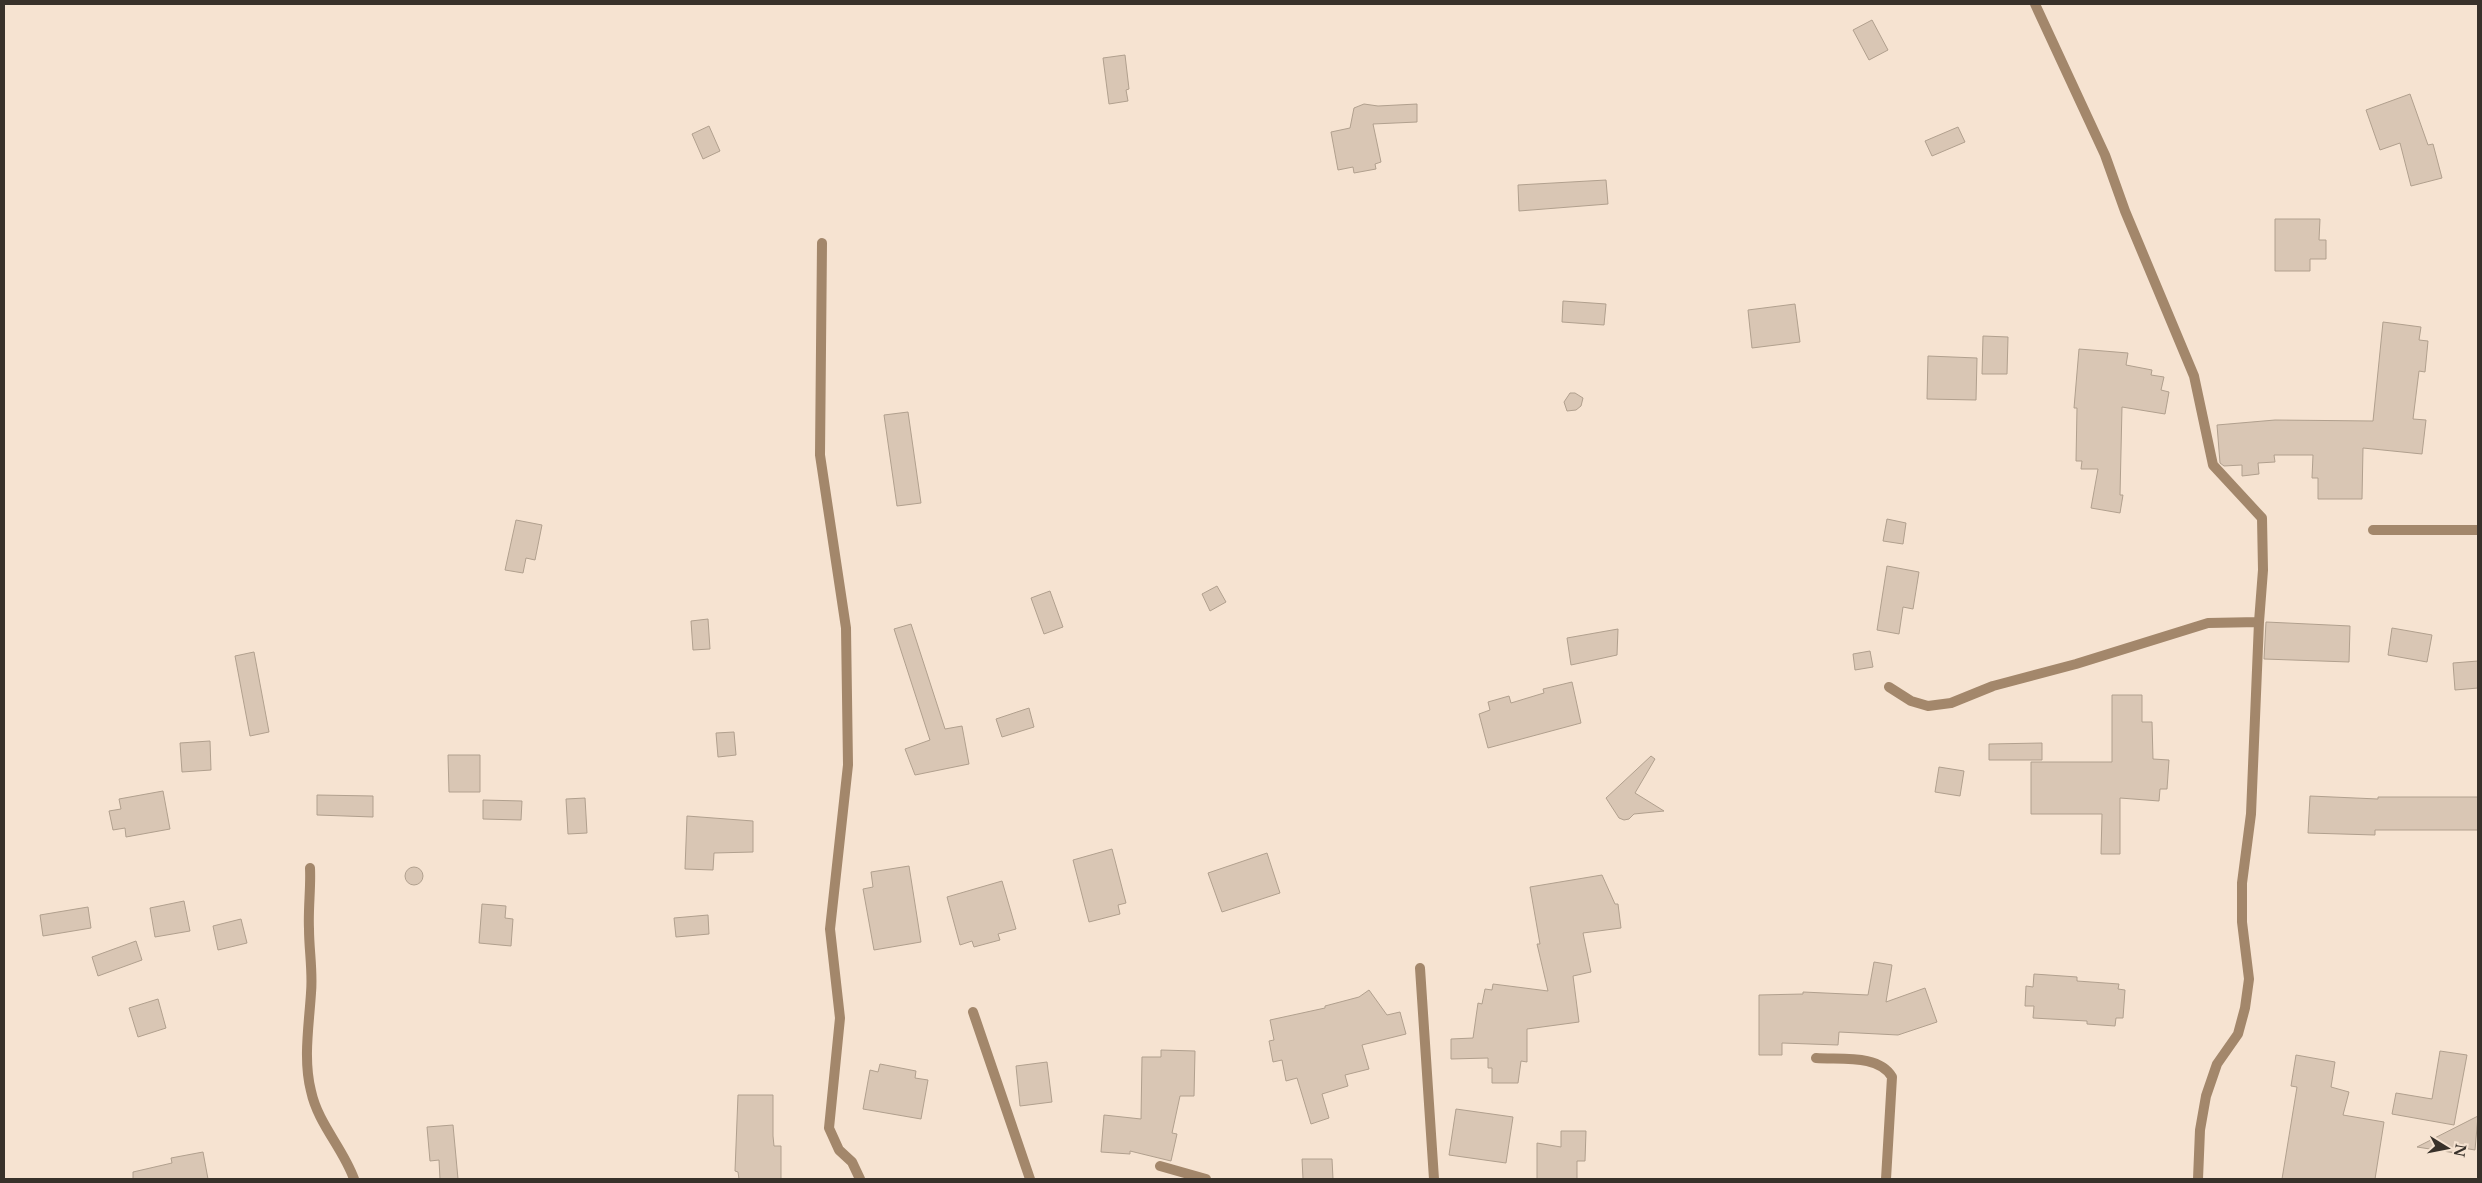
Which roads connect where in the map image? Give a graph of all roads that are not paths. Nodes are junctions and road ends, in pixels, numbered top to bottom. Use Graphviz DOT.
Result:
graph roads {
  1 [pos="2035,4"];
  2 [pos="822,243"];
  3 [pos="2373,530"];
  4 [pos="2478,530"];
  5 [pos="2259,622"];
  6 [pos="1889,687"];
  7 [pos="310,868"];
  8 [pos="1420,968"];
  9 [pos="973,1012"];
  10 [pos="1816,1058"];
  11 [pos="1160,1166"];
  12 [pos="354,1179"];
  13 [pos="860,1179"];
  14 [pos="1030,1179"];
  15 [pos="1206,1179"];
  16 [pos="1434,1179"];
  17 [pos="1886,1179"];
  18 [pos="2198,1179"];
  1 -- 5 [label="street"];
  2 -- 13 [label="street"];
  3 -- 4 [label="street"];
  5 -- 6 [label="street"];
  5 -- 18 [label="street"];
  7 -- 12 [label="street"];
  8 -- 16 [label="street"];
  9 -- 14 [label="street"];
  10 -- 17 [label="street"];
  11 -- 15 [label="street"];
}
